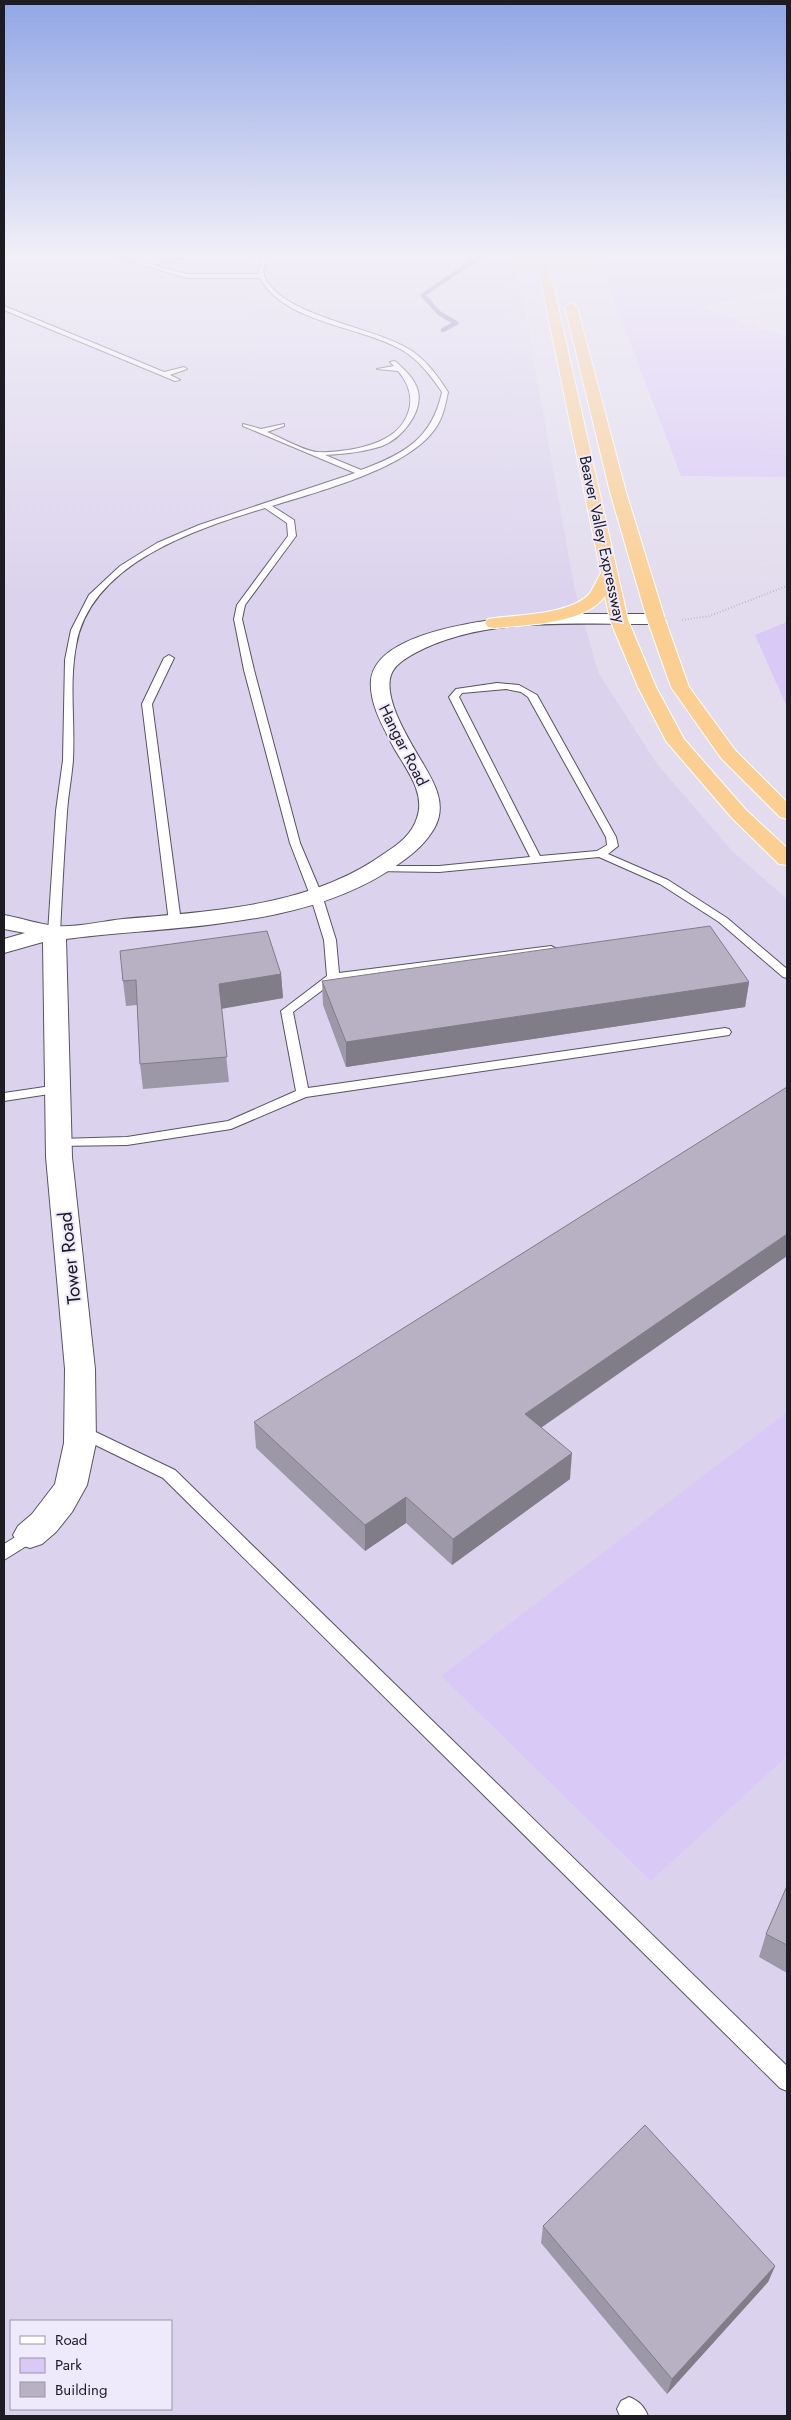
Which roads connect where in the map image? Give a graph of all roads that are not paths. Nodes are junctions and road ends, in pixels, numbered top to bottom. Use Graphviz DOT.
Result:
graph roads {
  1 [pos="154,370"];
  2 [pos="180,370"];
  3 [pos="401,370"];
  4 [pos="431,370"];
  5 [pos="566,370"];
  6 [pos="587,370"];
  7 [pos="164,374"];
  8 [pos="176,380"];
  9 [pos="245,425"];
  10 [pos="282,425"];
  11 [pos="261,431"];
  12 [pos="315,454"];
  13 [pos="361,473"];
  14 [pos="266,505"];
  15 [pos="608,574"];
  16 [pos="656,619"];
  17 [pos="619,620"];
  18 [pos="494,623"];
  19 [pos="169,658"];
  20 [pos="787,812"];
  21 [pos="600,854"];
  22 [pos="787,859"];
  23 [pos="536,860"];
  24 [pos="378,869"];
  25 [pos="316,895"];
  26 [pos="4,922"];
  27 [pos="175,922"];
  28 [pos="54,933"];
  29 [pos="4,946"];
  30 [pos="558,948"];
  31 [pos="787,975"];
  32 [pos="334,977"];
  33 [pos="725,1032"];
  34 [pos="58,1089"];
  35 [pos="303,1093"];
  36 [pos="4,1096"];
  37 [pos="59,1143"];
  38 [pos="80,1430"];
  39 [pos="30,1534"];
  40 [pos="4,1553"];
  41 [pos="787,2081"];
  1 -- 7 [label="lane"];
  2 -- 7 [label="lane"];
  3 -- 12 [label="lane"];
  4 -- 13 [label="lane"];
  5 -- 15 [label="highway, Beaver Valley Expressway"];
  6 -- 16 [label="highway, Beaver Valley Expressway"];
  7 -- 8 [label="lane"];
  9 -- 11 [label="lane"];
  10 -- 11 [label="lane"];
  11 -- 12 [label="lane"];
  12 -- 13 [label="lane"];
  13 -- 14 [label="lane"];
  14 -- 25 [label="lane"];
  14 -- 28 [label="lane"];
  15 -- 17 [label="highway, Beaver Valley Expressway"];
  15 -- 18 [label="highway"];
  16 -- 17 [label="street, Hangar Road"];
  16 -- 20 [label="highway, Beaver Valley Expressway"];
  17 -- 18 [label="street, Hangar Road"];
  17 -- 22 [label="highway, Beaver Valley Expressway"];
  18 -- 24 [label="street, Hangar Road"];
  19 -- 27 [label="lane"];
  21 -- 23 [label="lane"];
  21 -- 23 [label="lane"];
  21 -- 31 [label="lane"];
  23 -- 24 [label="lane"];
  24 -- 25 [label="street, Hangar Road"];
  25 -- 27 [label="street, Hangar Road"];
  25 -- 32 [label="lane"];
  26 -- 28 [label="street, Hangar Road"];
  27 -- 28 [label="street, Hangar Road"];
  28 -- 29 [label="street, Hangar Road"];
  28 -- 34 [label="street, Tower Road"];
  30 -- 32 [label="lane"];
  32 -- 35 [label="lane"];
  33 -- 35 [label="lane"];
  34 -- 36 [label="lane"];
  34 -- 37 [label="street, Tower Road"];
  35 -- 37 [label="lane"];
  37 -- 38 [label="street, Tower Road"];
  38 -- 39 [label="street, Tower Road"];
  38 -- 41 [label="lane"];
  39 -- 40 [label="lane, Tower Road"];
}
